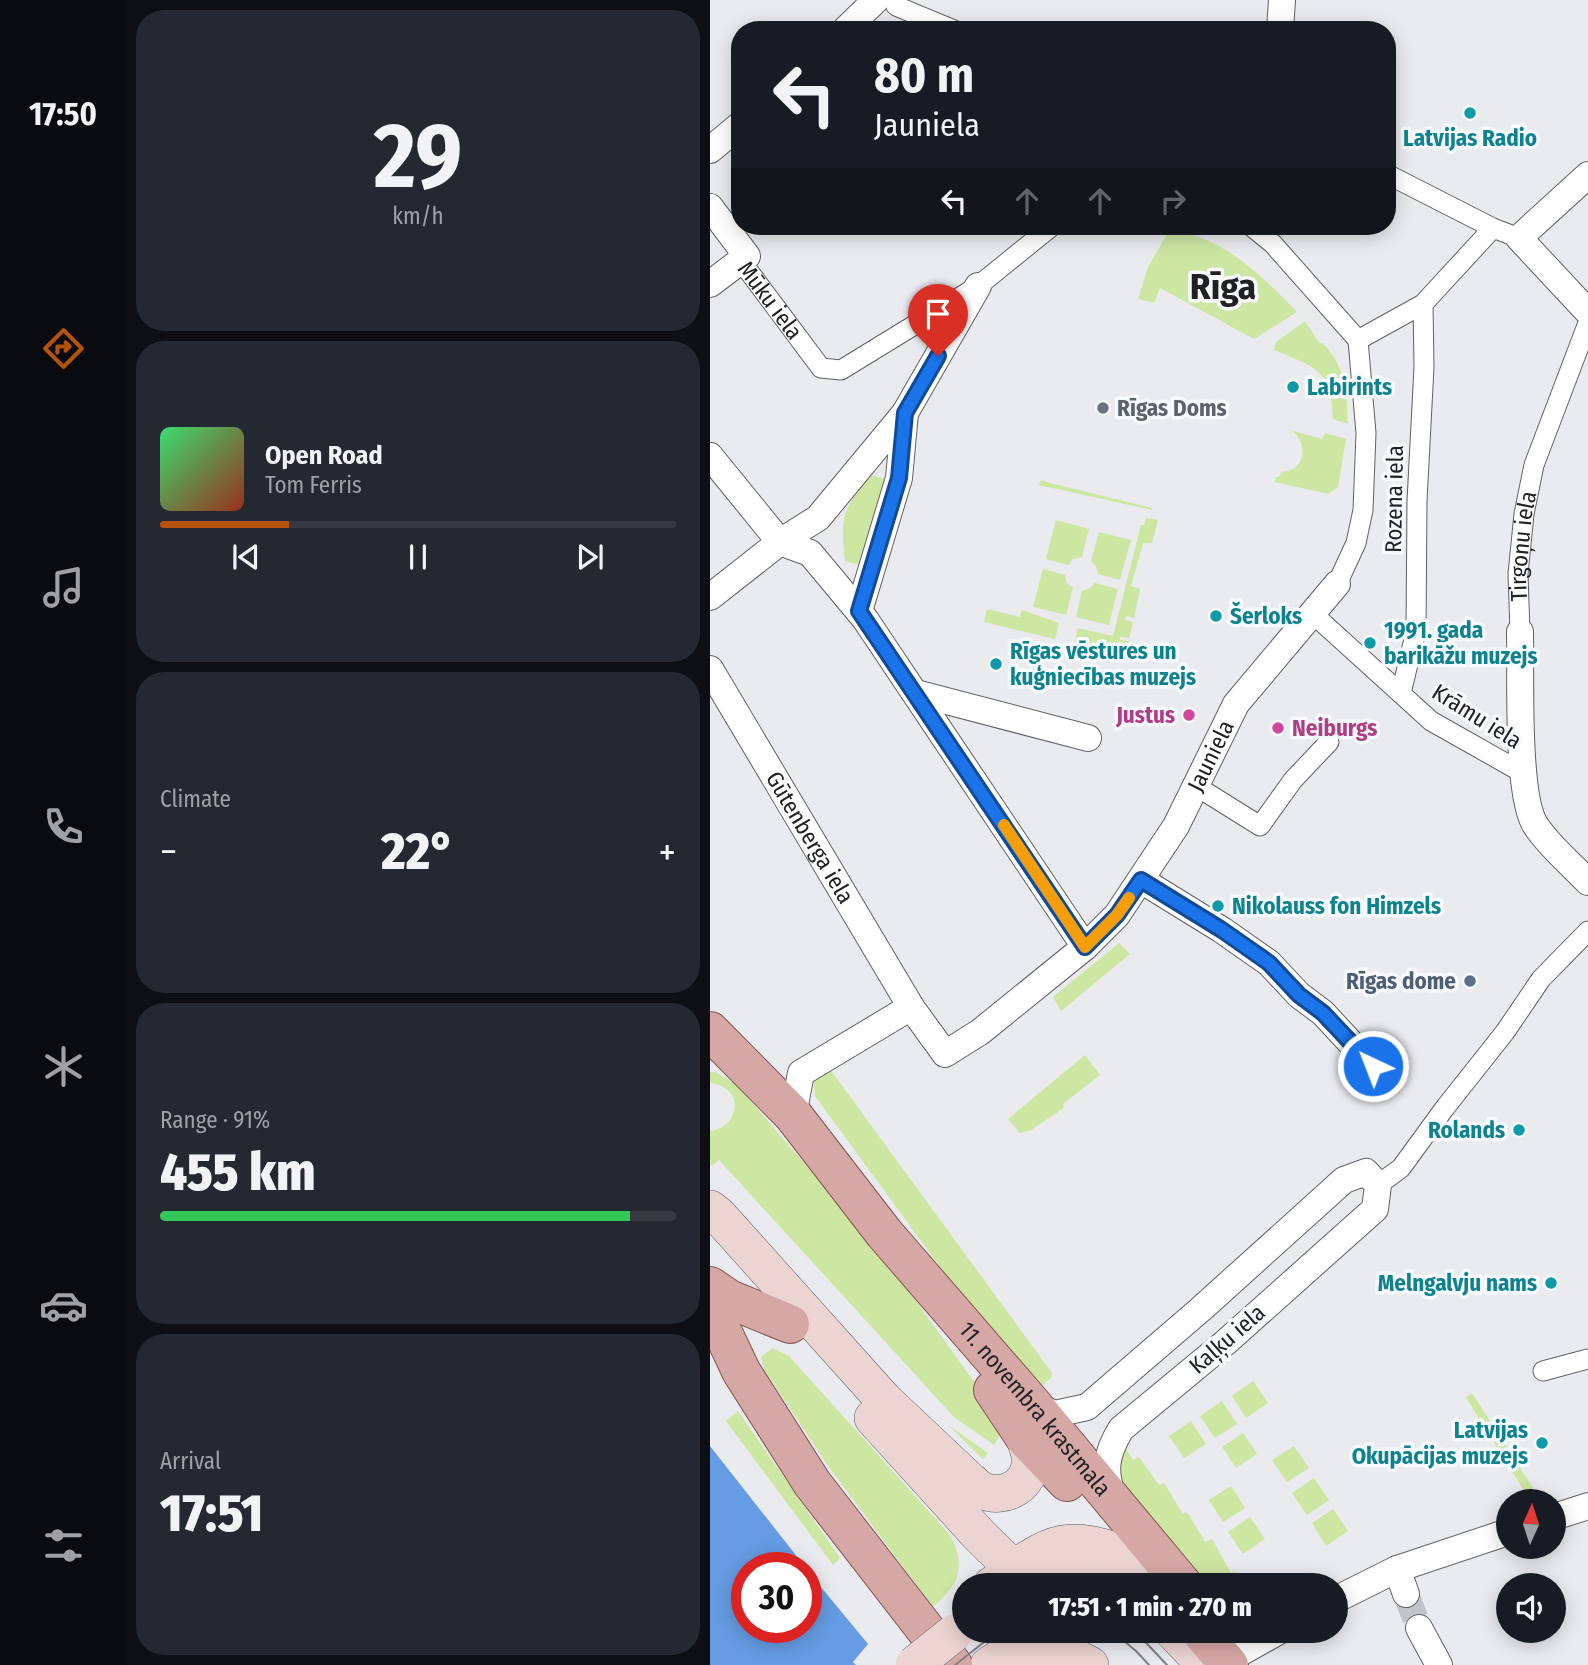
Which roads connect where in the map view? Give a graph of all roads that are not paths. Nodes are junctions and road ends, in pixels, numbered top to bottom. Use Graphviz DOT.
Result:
graph roads {
  1 [pos="1282,0"];
  2 [pos="887,2"];
  3 [pos="858,21"];
  4 [pos="932,21"];
  5 [pos="1281,21"];
  6 [pos="731,132"];
  7 [pos="710,150"];
  8 [pos="1587,176"];
  9 [pos="1396,178"];
  10 [pos="710,207"];
  11 [pos="1493,228"];
  12 [pos="731,235"];
  13 [pos="731,235"];
  14 [pos="1041,235"];
  15 [pos="1262,235"];
  16 [pos="1519,238"];
  17 [pos="740,261"];
  18 [pos="710,284"];
  19 [pos="978,286"];
  20 [pos="1423,304"];
  21 [pos="1587,312"];
  22 [pos="1587,323"];
  23 [pos="1358,340"];
  24 [pos="905,413"];
  25 [pos="710,456"];
  26 [pos="780,542"];
  27 [pos="1337,584"];
  28 [pos="710,597"];
  29 [pos="859,611"];
  30 [pos="1313,614"];
  31 [pos="1520,632"];
  32 [pos="710,669"];
  33 [pos="916,692"];
  34 [pos="1401,693"];
  35 [pos="1088,738"];
  36 [pos="1329,742"];
  37 [pos="1523,773"];
  38 [pos="1196,786"];
  39 [pos="1141,880"];
  40 [pos="1587,882"];
  41 [pos="1587,931"];
  42 [pos="1085,947"];
  43 [pos="911,1007"];
  44 [pos="710,1031"];
  45 [pos="710,1046"];
  46 [pos="745,1067"];
  47 [pos="1385,1080"];
  48 [pos="793,1115"];
  49 [pos="1378,1185"];
  50 [pos="710,1209"];
  51 [pos="710,1229"];
  52 [pos="710,1286"];
  53 [pos="710,1305"];
  54 [pos="790,1324"];
  55 [pos="1587,1359"];
  56 [pos="1544,1371"];
  57 [pos="1029,1421"];
  58 [pos="1116,1506"];
  59 [pos="1587,1506"];
  60 [pos="1566,1513"];
  61 [pos="979,1535"];
  62 [pos="1496,1536"];
  63 [pos="1397,1569"];
  64 [pos="985,1573"];
  65 [pos="1011,1573"];
  66 [pos="1021,1573"];
  67 [pos="1135,1573"];
  68 [pos="1137,1573"];
  69 [pos="1173,1573"];
  70 [pos="1348,1594"];
  71 [pos="1406,1594"];
  72 [pos="952,1628"];
  73 [pos="1419,1628"];
  74 [pos="952,1640"];
  75 [pos="1076,1643"];
  76 [pos="1200,1643"];
  77 [pos="1214,1643"];
  78 [pos="1255,1643"];
  79 [pos="1229,1656"];
  80 [pos="914,1665"];
  81 [pos="989,1665"];
  82 [pos="1090,1665"];
  83 [pos="1439,1665"];
  1 -- 5 [label="street"];
  2 -- 3 [label="street"];
  2 -- 4 [label="street"];
  6 -- 7 [label="street"];
  8 -- 16 [label="street"];
  9 -- 11 [label="street"];
  10 -- 12 [label="street, Mūku iela"];
  11 -- 16 [label="street"];
  11 -- 20 [label="street"];
  13 -- 17 [label="street, Mūku iela"];
  14 -- 19 [label="street"];
  15 -- 23 [label="street"];
  16 -- 21 [label="street"];
  17 -- 18 [label="street"];
  17 -- 19 [label="street, Mūku iela"];
  19 -- 24 [label="street"];
  20 -- 23 [label="street"];
  20 -- 34 [label="street, Rozena iela"];
  22 -- 31 [label="street, Tirgoņu iela"];
  23 -- 27 [label="street, Jauniela"];
  24 -- 26 [label="street"];
  24 -- 29 [label="street"];
  25 -- 26 [label="street"];
  26 -- 28 [label="street"];
  26 -- 29 [label="street"];
  27 -- 30 [label="street, Jauniela"];
  29 -- 33 [label="street"];
  30 -- 34 [label="street, Krāmu iela"];
  30 -- 38 [label="street, Jauniela"];
  31 -- 37 [label="street, Tirgoņu iela"];
  32 -- 43 [label="street, Gūtenberga iela"];
  33 -- 35 [label="street"];
  33 -- 42 [label="street"];
  34 -- 37 [label="street, Krāmu iela"];
  36 -- 38 [label="street"];
  37 -- 40 [label="street, Tirgoņu iela"];
  38 -- 39 [label="street, Jauniela"];
  39 -- 42 [label="street, Jauniela"];
  39 -- 47 [label="street"];
  41 -- 49 [label="street, Kaļķu iela"];
  42 -- 43 [label="street, Jauniela"];
  43 -- 48 [label="street"];
  44 -- 46 [label="main road, 11. novembra krastmala"];
  45 -- 46 [label="main road"];
  46 -- 48 [label="main road, 11. novembra krastmala"];
  48 -- 57 [label="main road, 11. novembra krastmala"];
  49 -- 57 [label="street, Kaļķu iela"];
  49 -- 58 [label="street, Kaļķu iela"];
  50 -- 57 [label="main road"];
  51 -- 54 [label="main road"];
  52 -- 54 [label="main road"];
  53 -- 72 [label="main road"];
  54 -- 61 [label="main road"];
  55 -- 56 [label="street"];
  57 -- 58 [label="main road, 11. novembra krastmala"];
  57 -- 68 [label="main road, 11. novembra krastmala"];
  58 -- 69 [label="main road, 11. novembra krastmala"];
  59 -- 60 [label="street"];
  61 -- 64 [label="main road"];
  61 -- 65 [label="main road"];
  62 -- 63 [label="street"];
  63 -- 70 [label="street"];
  63 -- 71 [label="street"];
  66 -- 67 [label="main road"];
  73 -- 83 [label="street"];
  74 -- 80 [label="main road, bridge"];
  75 -- 82 [label="main road"];
  76 -- 79 [label="main road"];
  77 -- 79 [label="main road"];
  78 -- 79 [label="street"];
  81 -- 82 [label="main road"];
}
